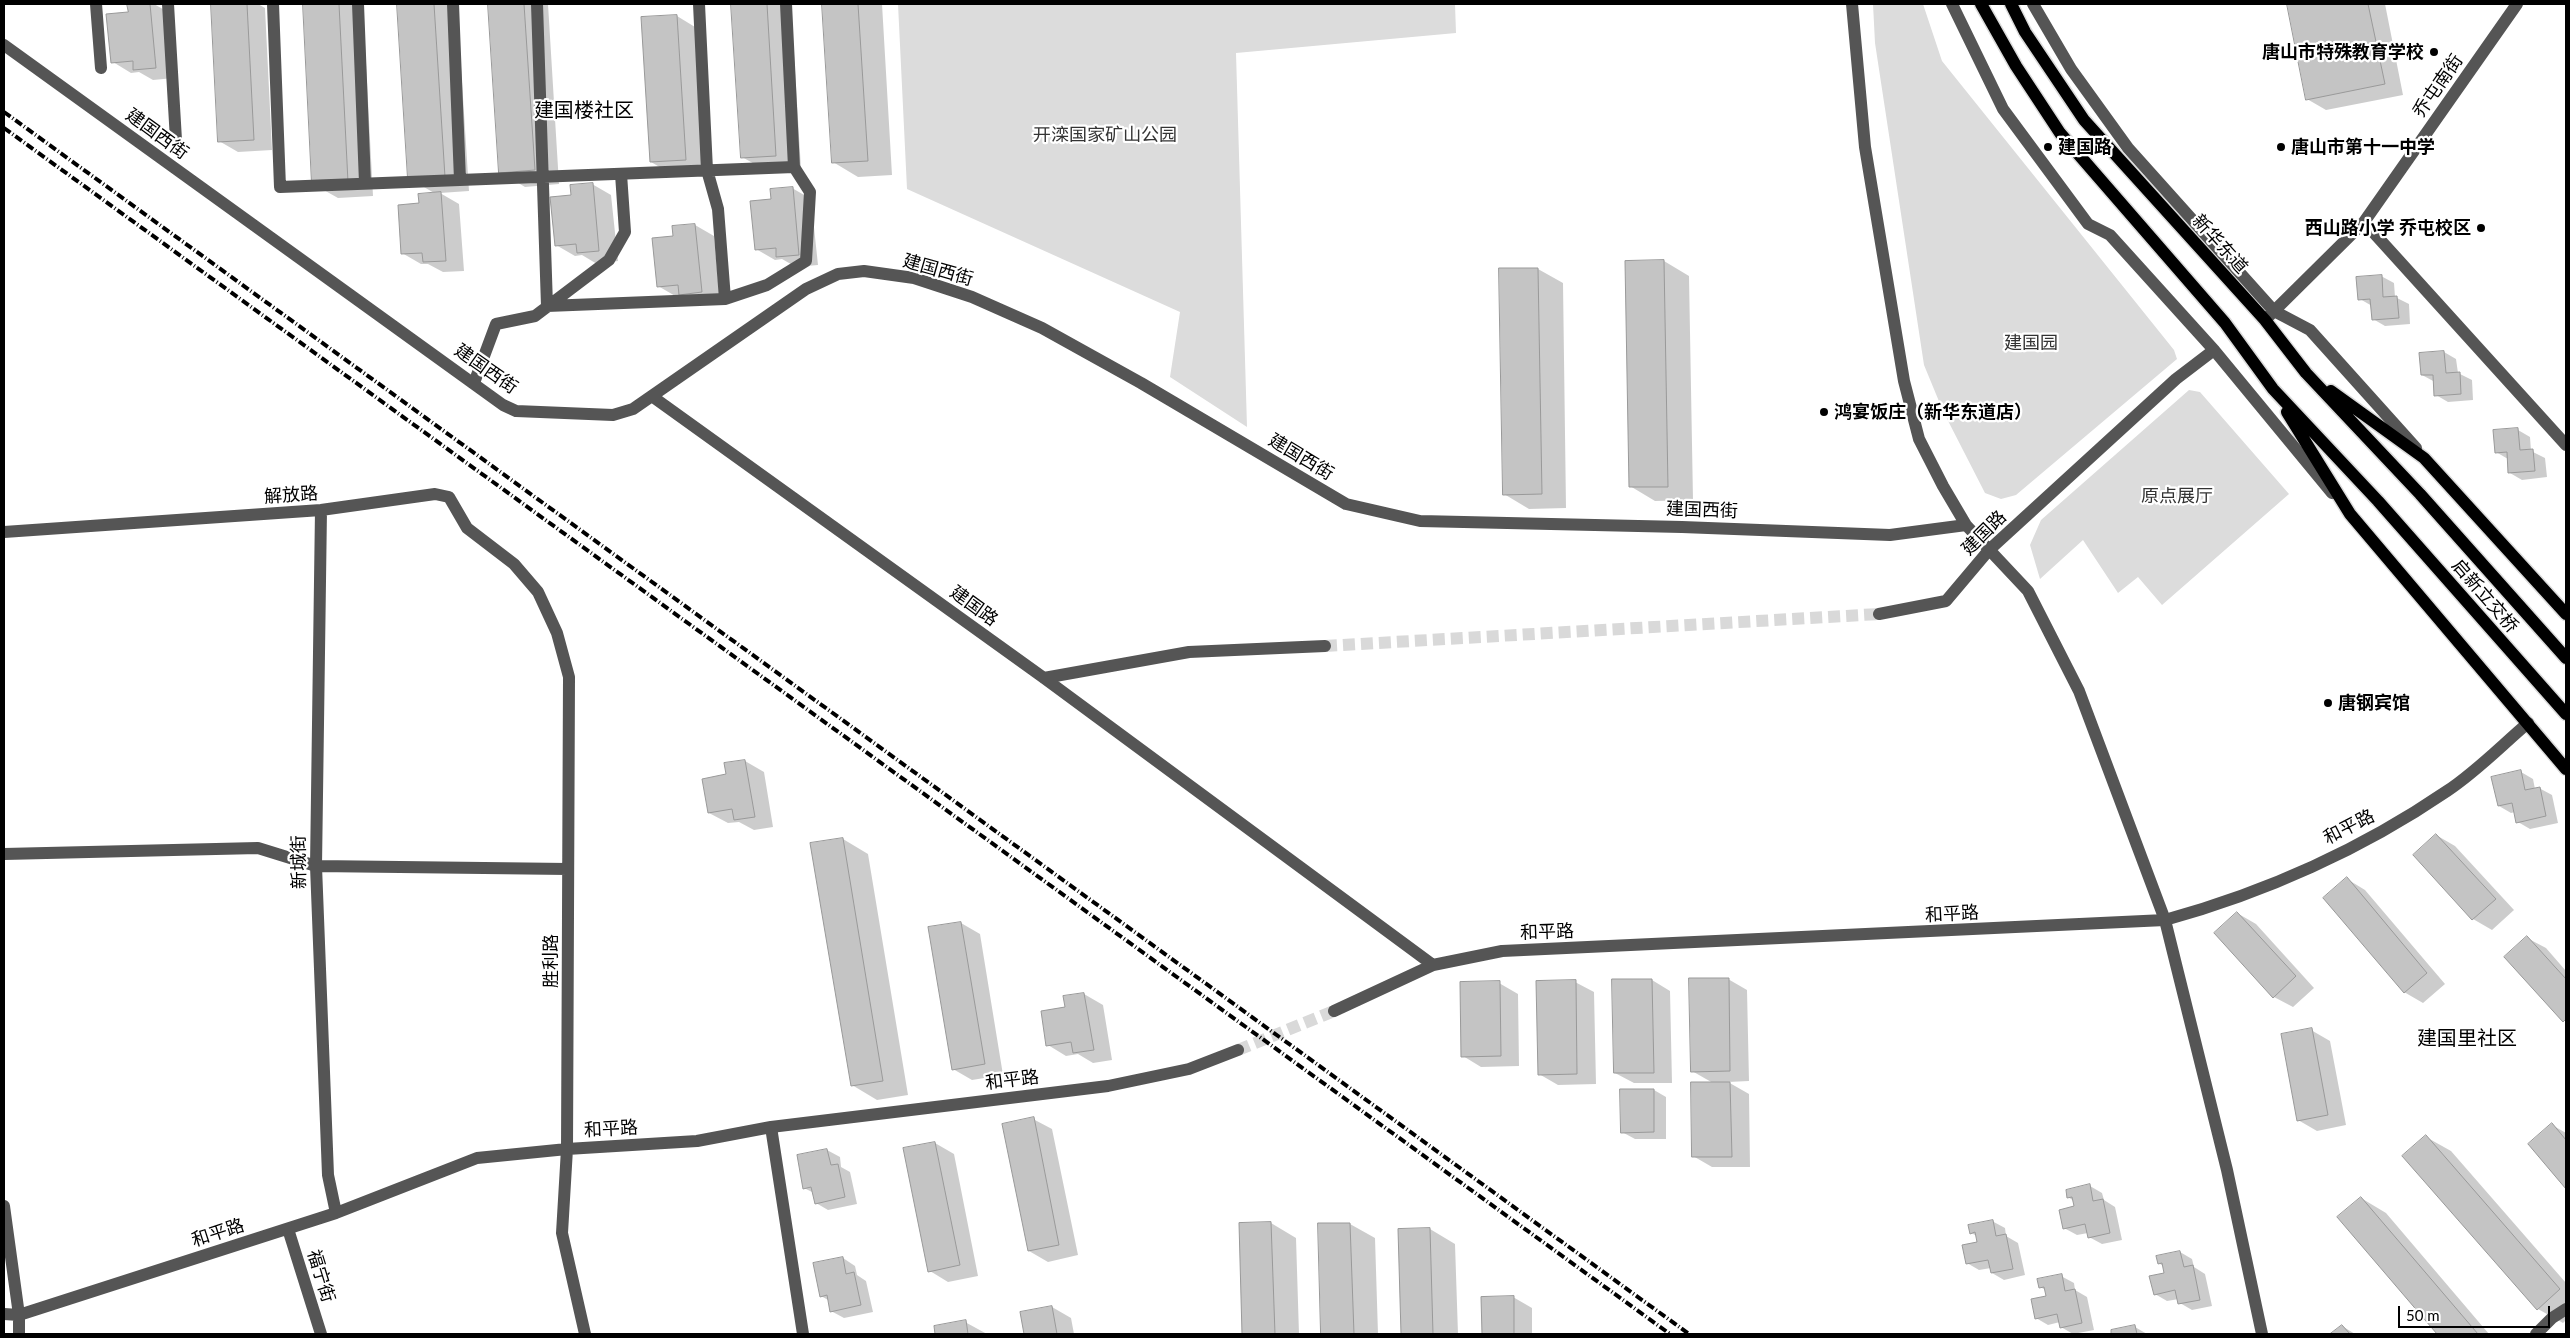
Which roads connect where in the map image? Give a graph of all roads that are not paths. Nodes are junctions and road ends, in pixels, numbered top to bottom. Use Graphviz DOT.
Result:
graph roads {
  1 [pos="96,4"];
  2 [pos="168,4"];
  3 [pos="272,4"];
  4 [pos="358,4"];
  5 [pos="453,4"];
  6 [pos="537,4"];
  7 [pos="699,4"];
  8 [pos="786,4"];
  9 [pos="1852,4"];
  10 [pos="1952,4"];
  11 [pos="1982,4"];
  12 [pos="2011,4"];
  13 [pos="2033,4"];
  14 [pos="2517,4"];
  15 [pos="4,45"];
  16 [pos="101,68"];
  17 [pos="176,140"];
  18 [pos="794,167"];
  19 [pos="707,170"];
  20 [pos="620,174"];
  21 [pos="542,176"];
  22 [pos="460,180"];
  23 [pos="364,184"];
  24 [pos="2364,222"];
  25 [pos="725,299"];
  26 [pos="547,306"];
  27 [pos="2270,316"];
  28 [pos="2214,350"];
  29 [pos="2306,373"];
  30 [pos="474,383"];
  31 [pos="2273,388"];
  32 [pos="653,397"];
  33 [pos="2566,445"];
  34 [pos="2424,458"];
  35 [pos="2420,494"];
  36 [pos="321,510"];
  37 [pos="2350,514"];
  38 [pos="1966,525"];
  39 [pos="4,532"];
  40 [pos="1989,550"];
  41 [pos="538,592"];
  42 [pos="1880,614"];
  43 [pos="2566,614"];
  44 [pos="1325,646"];
  45 [pos="2566,658"];
  46 [pos="1044,678"];
  47 [pos="2566,714"];
  48 [pos="2528,723"];
  49 [pos="2566,769"];
  50 [pos="4,854"];
  51 [pos="316,866"];
  52 [pos="568,869"];
  53 [pos="2165,920"];
  54 [pos="1433,965"];
  55 [pos="1334,1011"];
  56 [pos="1238,1050"];
  57 [pos="771,1127"];
  58 [pos="567,1149"];
  59 [pos="4,1206"];
  60 [pos="336,1213"];
  61 [pos="288,1229"];
  62 [pos="2566,1310"];
  63 [pos="4,1314"];
  64 [pos="19,1315"];
  65 [pos="19,1334"];
  66 [pos="321,1334"];
  67 [pos="585,1334"];
  68 [pos="803,1334"];
  69 [pos="2262,1334"];
  70 [pos="2536,1334"];
  1 -- 16 [label="street"];
  2 -- 17 [label="street"];
  3 -- 23 [label="street"];
  4 -- 23 [label="street"];
  5 -- 22 [label="street"];
  6 -- 21 [label="street"];
  7 -- 19 [label="street"];
  8 -- 18 [label="street"];
  9 -- 38 [label="street"];
  10 -- 28 [label="street"];
  11 -- 31 [label="main road"];
  12 -- 27 [label="main road, 新华东道"];
  13 -- 27 [label="street"];
  14 -- 24 [label="street, 乔屯南街"];
  15 -- 30 [label="street, 建国西街"];
  18 -- 19 [label="street"];
  18 -- 25 [label="street"];
  19 -- 20 [label="street"];
  19 -- 25 [label="street"];
  20 -- 21 [label="street"];
  20 -- 26 [label="street"];
  21 -- 22 [label="street"];
  21 -- 26 [label="street"];
  22 -- 23 [label="street"];
  24 -- 27 [label="street, 乔屯南街"];
  24 -- 33 [label="street"];
  25 -- 26 [label="street"];
  26 -- 30 [label="street"];
  27 -- 29 [label="main road, 新华东道"];
  27 -- 34 [label="street"];
  28 -- 37 [label="street"];
  28 -- 40 [label="street, 建国路"];
  29 -- 34 [label="main road"];
  29 -- 35 [label="main road, 新华东道"];
  30 -- 32 [label="street, 建国西街"];
  31 -- 37 [label="main road"];
  31 -- 47 [label="main road, 启新立交桥"];
  32 -- 38 [label="street, 建国西街"];
  32 -- 46 [label="street, 建国路"];
  34 -- 43 [label="main road"];
  35 -- 45 [label="main road, 启新立交桥"];
  36 -- 39 [label="street, 解放路"];
  36 -- 41 [label="street, 解放路"];
  36 -- 51 [label="street, 新城街"];
  37 -- 48 [label="main road"];
  38 -- 40 [label="street"];
  40 -- 42 [label="street, 建国路"];
  40 -- 53 [label="street"];
  41 -- 52 [label="street, 胜利路"];
  44 -- 46 [label="street"];
  46 -- 54 [label="street, 建国路"];
  48 -- 49 [label="main road"];
  48 -- 53 [label="street, 和平路"];
  50 -- 51 [label="street"];
  51 -- 52 [label="street"];
  51 -- 60 [label="street, 新城街"];
  52 -- 58 [label="street, 胜利路"];
  53 -- 54 [label="street, 和平路"];
  53 -- 69 [label="street"];
  54 -- 55 [label="street, 和平路"];
  56 -- 57 [label="street, 和平路"];
  57 -- 58 [label="street, 和平路"];
  57 -- 68 [label="street"];
  58 -- 60 [label="street, 和平路"];
  58 -- 67 [label="street, 胜利路"];
  59 -- 64 [label="street"];
  60 -- 61 [label="street, 和平路"];
  61 -- 64 [label="street, 和平路"];
  61 -- 66 [label="street, 福宁街"];
  62 -- 70 [label="street"];
  63 -- 64 [label="street, 和平路"];
  64 -- 65 [label="street"];
}
